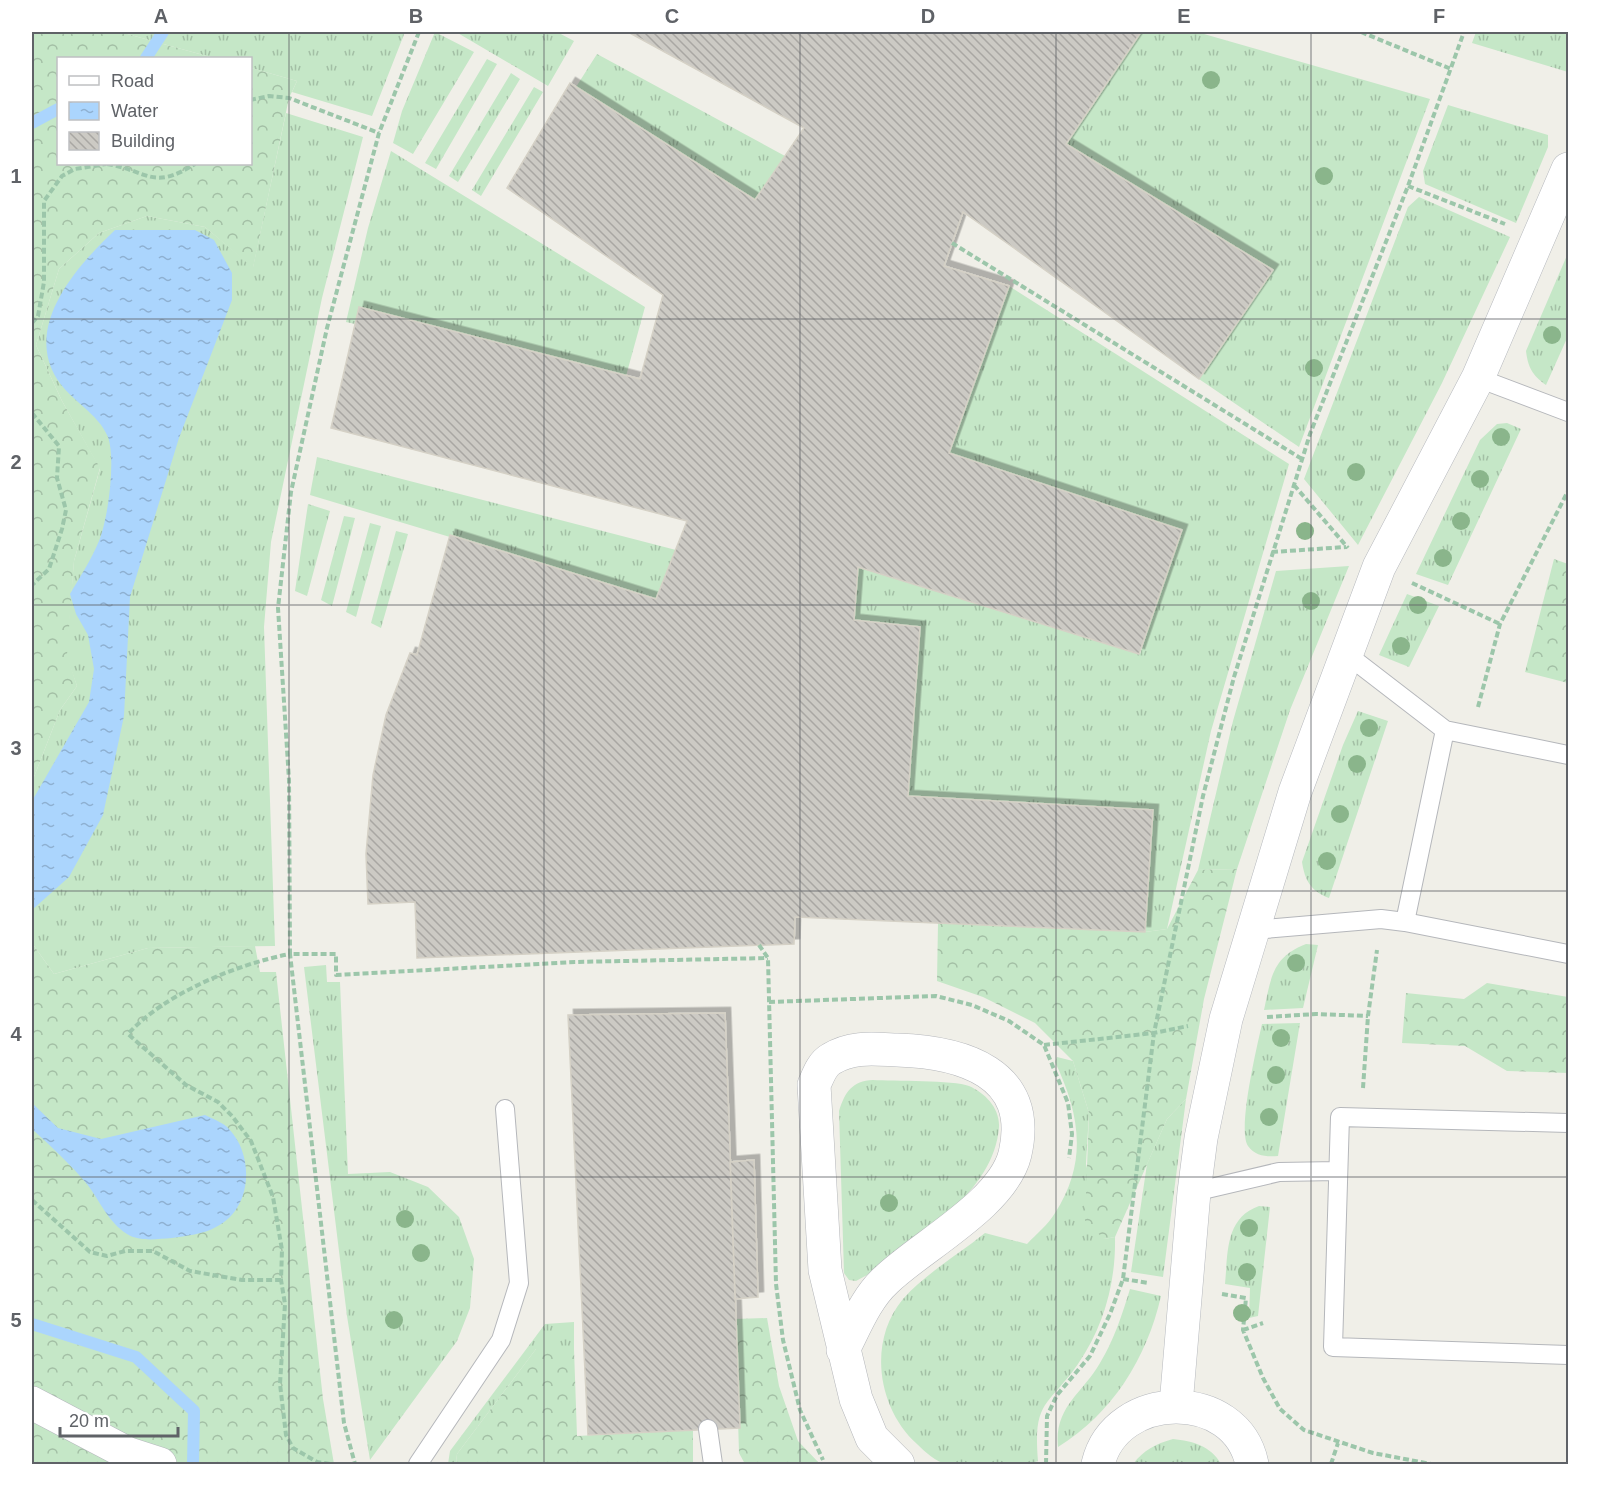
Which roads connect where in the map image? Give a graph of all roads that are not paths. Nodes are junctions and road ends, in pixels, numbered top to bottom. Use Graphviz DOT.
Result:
graph roads {
  1 [pos="1569,169"];
  2 [pos="1478,378"];
  3 [pos="1569,412"];
  4 [pos="1345,653"];
  5 [pos="1445,729"];
  6 [pos="1569,755"];
  7 [pos="1405,922"];
  8 [pos="1253,930"];
  9 [pos="1569,954"];
  10 [pos="505,1109"];
  11 [pos="1569,1123"];
  12 [pos="1337,1171"];
  13 [pos="1194,1192"];
  14 [pos="843,1350"];
  15 [pos="1569,1355"];
  16 [pos="1176,1405"];
  17 [pos="33,1406"];
  18 [pos="708,1429"];
  19 [pos="160,1464"];
  20 [pos="418,1464"];
  21 [pos="713,1464"];
  22 [pos="898,1464"];
  23 [pos="1098,1464"];
  24 [pos="1252,1464"];
  1 -- 2 [label="street"];
  2 -- 3 [label="lane"];
  2 -- 4 [label="street"];
  4 -- 5 [label="lane"];
  4 -- 8 [label="street"];
  5 -- 6 [label="lane"];
  5 -- 7 [label="lane"];
  7 -- 8 [label="lane"];
  7 -- 9 [label="lane"];
  8 -- 13 [label="street"];
  10 -- 20 [label="lane"];
  11 -- 12 [label="lane"];
  12 -- 13 [label="lane"];
  12 -- 15 [label="lane"];
  13 -- 16 [label="street"];
  14 -- 14 [label="street"];
  14 -- 22 [label="street"];
  16 -- 23 [label="street"];
  16 -- 24 [label="street"];
  17 -- 19 [label="street"];
  18 -- 21 [label="lane"];
}
